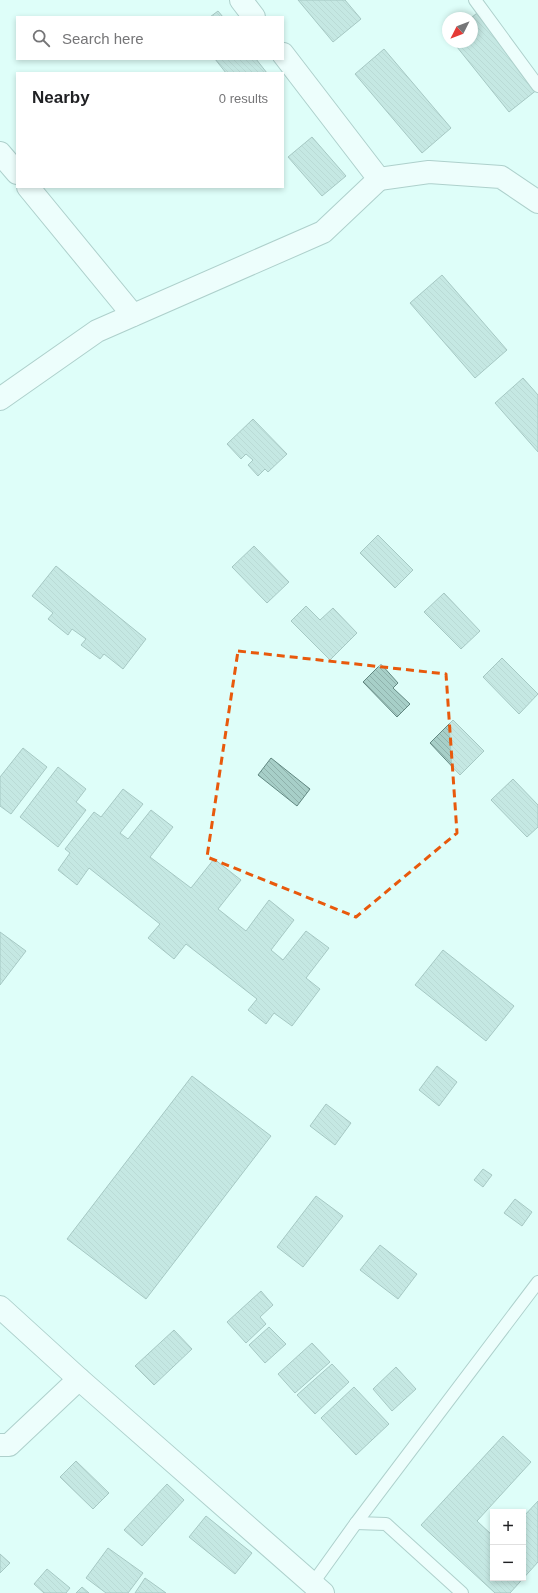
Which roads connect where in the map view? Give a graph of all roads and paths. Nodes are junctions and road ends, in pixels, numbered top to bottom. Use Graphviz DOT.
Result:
graph roads {
  1 [pos="241,0"];
  2 [pos="475,0"];
  3 [pos="253,16"];
  4 [pos="284,55"];
  5 [pos="538,86"];
  6 [pos="0,152"];
  7 [pos="16,172"];
  8 [pos="379,179"];
  9 [pos="29,188"];
  10 [pos="538,202"];
  11 [pos="133,315"];
  12 [pos="0,399"];
  13 [pos="538,1282"];
  14 [pos="0,1307"];
  15 [pos="79,1379"];
  16 [pos="3,1448"];
  17 [pos="356,1523"];
  18 [pos="318,1588"];
  19 [pos="462,1593"];
  1 -- 3 [label="street"];
  2 -- 5 [label="lane"];
  4 -- 8 [label="street"];
  6 -- 7 [label="street"];
  8 -- 10 [label="street"];
  8 -- 11 [label="street"];
  9 -- 11 [label="street"];
  11 -- 12 [label="street"];
  13 -- 17 [label="lane"];
  14 -- 15 [label="street"];
  15 -- 16 [label="street"];
  15 -- 18 [label="street"];
  17 -- 18 [label="lane"];
  17 -- 19 [label="lane"];
}
